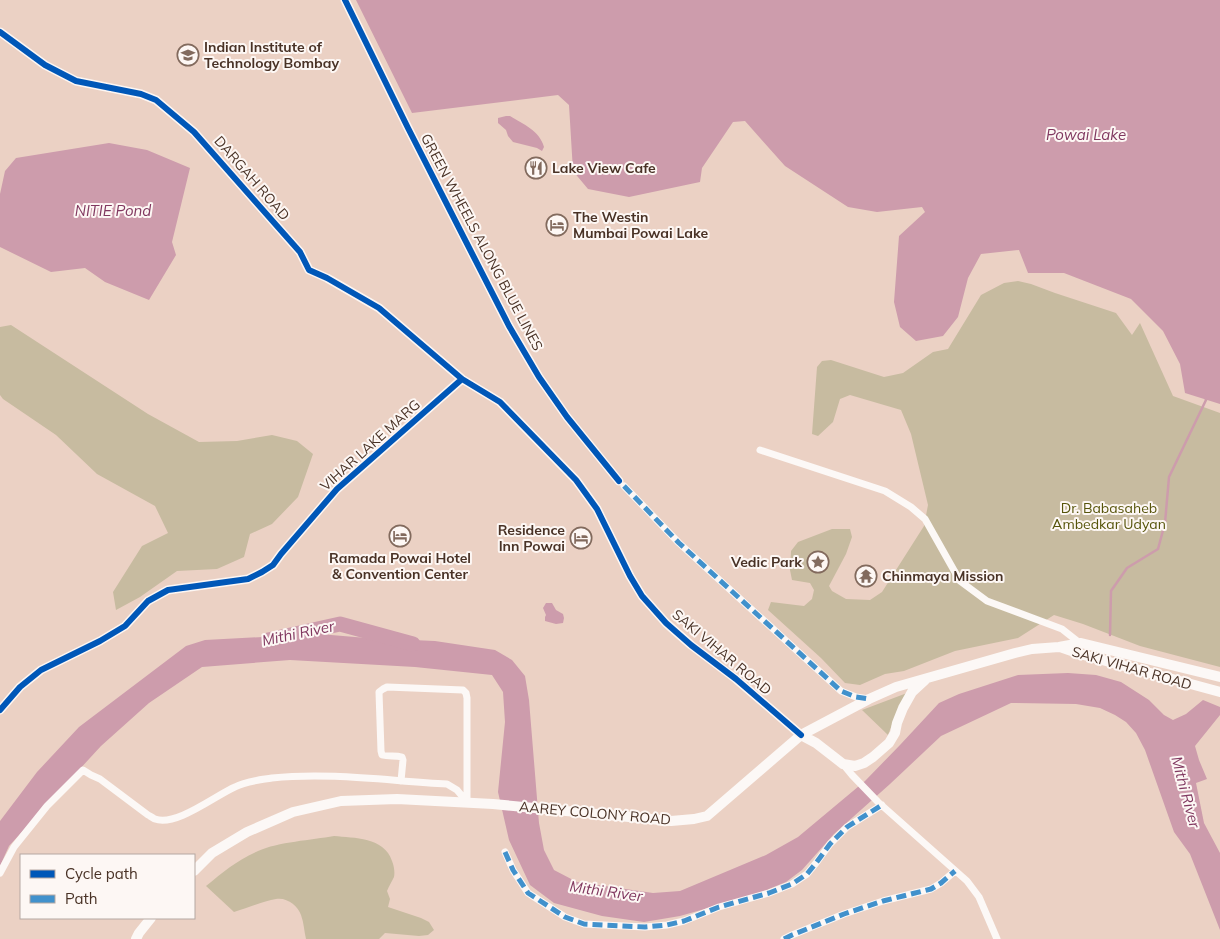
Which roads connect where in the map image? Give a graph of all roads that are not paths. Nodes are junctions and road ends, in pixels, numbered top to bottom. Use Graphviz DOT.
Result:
graph roads {
  1 [pos="0,32"];
  2 [pos="462,379"];
  3 [pos="760,450"];
  4 [pos="624,486"];
  5 [pos="1081,643"];
  6 [pos="1059,646"];
  7 [pos="1080,654"];
  8 [pos="928,677"];
  9 [pos="1220,678"];
  10 [pos="1218,692"];
  11 [pos="869,699"];
  12 [pos="0,710"];
  13 [pos="801,735"];
  14 [pos="843,764"];
  15 [pos="401,781"];
  16 [pos="466,802"];
  17 [pos="880,804"];
  18 [pos="505,852"];
  19 [pos="195,870"];
  20 [pos="955,871"];
  21 [pos="0,873"];
  22 [pos="150,919"];
  23 [pos="136,939"];
  24 [pos="784,939"];
  25 [pos="996,939"];
  1 -- 2 [label="street, DARGAH ROAD"];
  2 -- 12 [label="street, VIHAR LAKE MARG"];
  2 -- 13 [label="street, SAKI VIHAR ROAD"];
  3 -- 5 [label="street"];
  4 -- 11 [label="street"];
  5 -- 6 [label="main road, SAKI VIHAR ROAD"];
  5 -- 7 [label="street"];
  5 -- 9 [label="main road, SAKI VIHAR ROAD"];
  6 -- 7 [label="main road, SAKI VIHAR ROAD"];
  6 -- 8 [label="main road, AAREY COLONY ROAD"];
  7 -- 10 [label="main road, SAKI VIHAR ROAD"];
  8 -- 11 [label="main road, AAREY COLONY ROAD"];
  8 -- 14 [label="main road"];
  9 -- 10 [label="main road"];
  11 -- 13 [label="main road, AAREY COLONY ROAD"];
  13 -- 14 [label="main road, SAKI VIHAR ROAD"];
  13 -- 16 [label="main road, AAREY COLONY ROAD"];
  14 -- 17 [label="street"];
  15 -- 16 [label="street"];
  15 -- 16 [label="street"];
  15 -- 21 [label="street"];
  16 -- 19 [label="main road, AAREY COLONY ROAD"];
  17 -- 18 [label="street"];
  17 -- 20 [label="street"];
  20 -- 24 [label="street"];
  20 -- 25 [label="street"];
  22 -- 23 [label="main road"];
}
